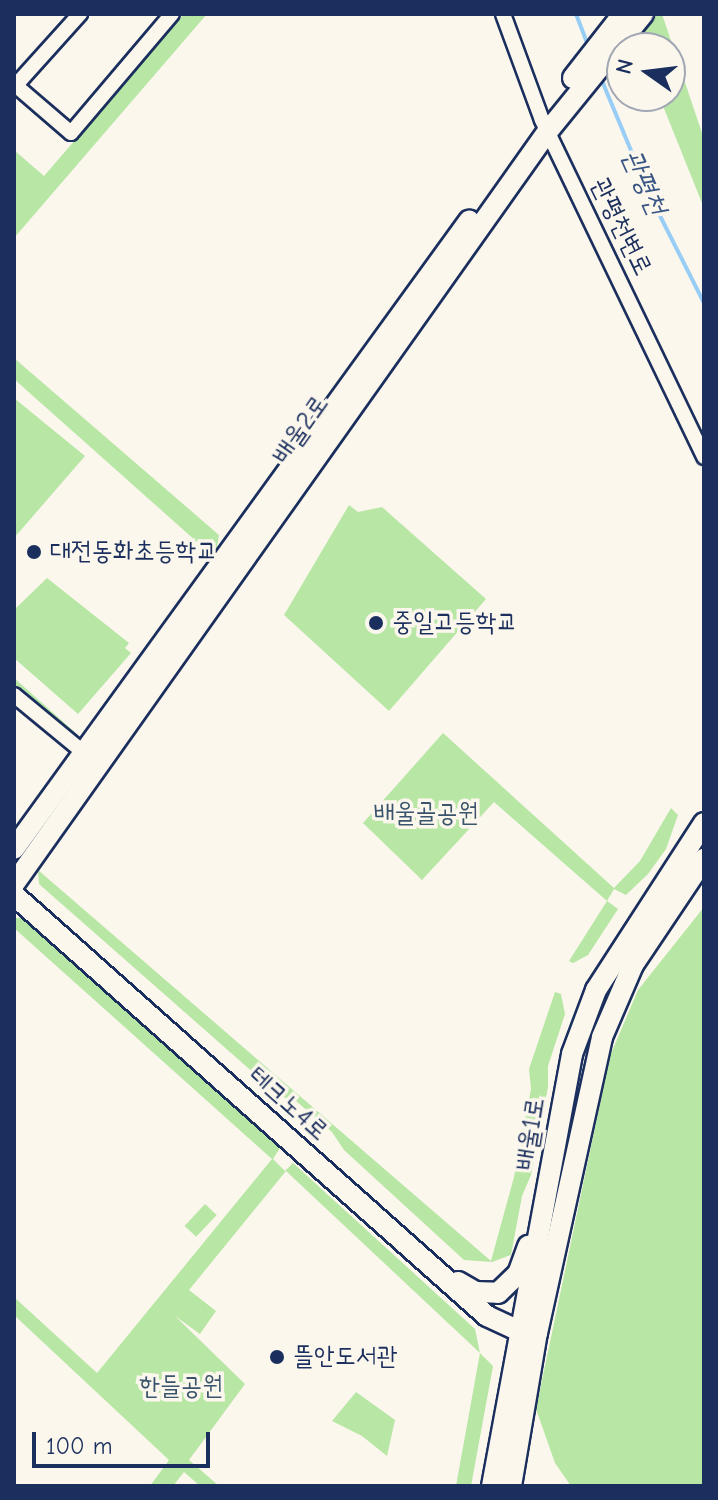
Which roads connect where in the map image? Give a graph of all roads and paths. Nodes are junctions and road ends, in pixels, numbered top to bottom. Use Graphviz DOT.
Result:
graph roads {
  1 [pos="80,14"];
  2 [pos="503,14"];
  3 [pos="167,16"];
  4 [pos="632,19"];
  5 [pos="15,84"];
  6 [pos="545,126"];
  7 [pos="704,457"];
  8 [pos="14,695"];
  9 [pos="83,752"];
  10 [pos="704,823"];
  11 [pos="14,849"];
  12 [pos="704,859"];
  13 [pos="14,884"];
  14 [pos="14,895"];
  15 [pos="545,1214"];
  16 [pos="446,1280"];
  17 [pos="529,1333"];
  18 [pos="492,1486"];
  19 [pos="511,1486"];
  1 -- 5 [label="street"];
  2 -- 6 [label="street, 관평천변로"];
  3 -- 5 [label="street"];
  4 -- 6 [label="main road, 배울2로"];
  6 -- 7 [label="street, 관평천변로"];
  6 -- 9 [label="main road, 배울2로"];
  6 -- 13 [label="main road, 배울2로"];
  8 -- 9 [label="street"];
  9 -- 11 [label="main road, 배울2로"];
  10 -- 15 [label="main road, 배울1로"];
  12 -- 17 [label="main road, 배울1로"];
  14 -- 16 [label="main road, 테크노4로"];
  15 -- 16 [label="main road"];
  15 -- 17 [label="main road, 배울1로"];
  16 -- 17 [label="main road, 테크노4로"];
  17 -- 18 [label="main road, 배울1로"];
  17 -- 19 [label="main road, 배울1로"];
}
